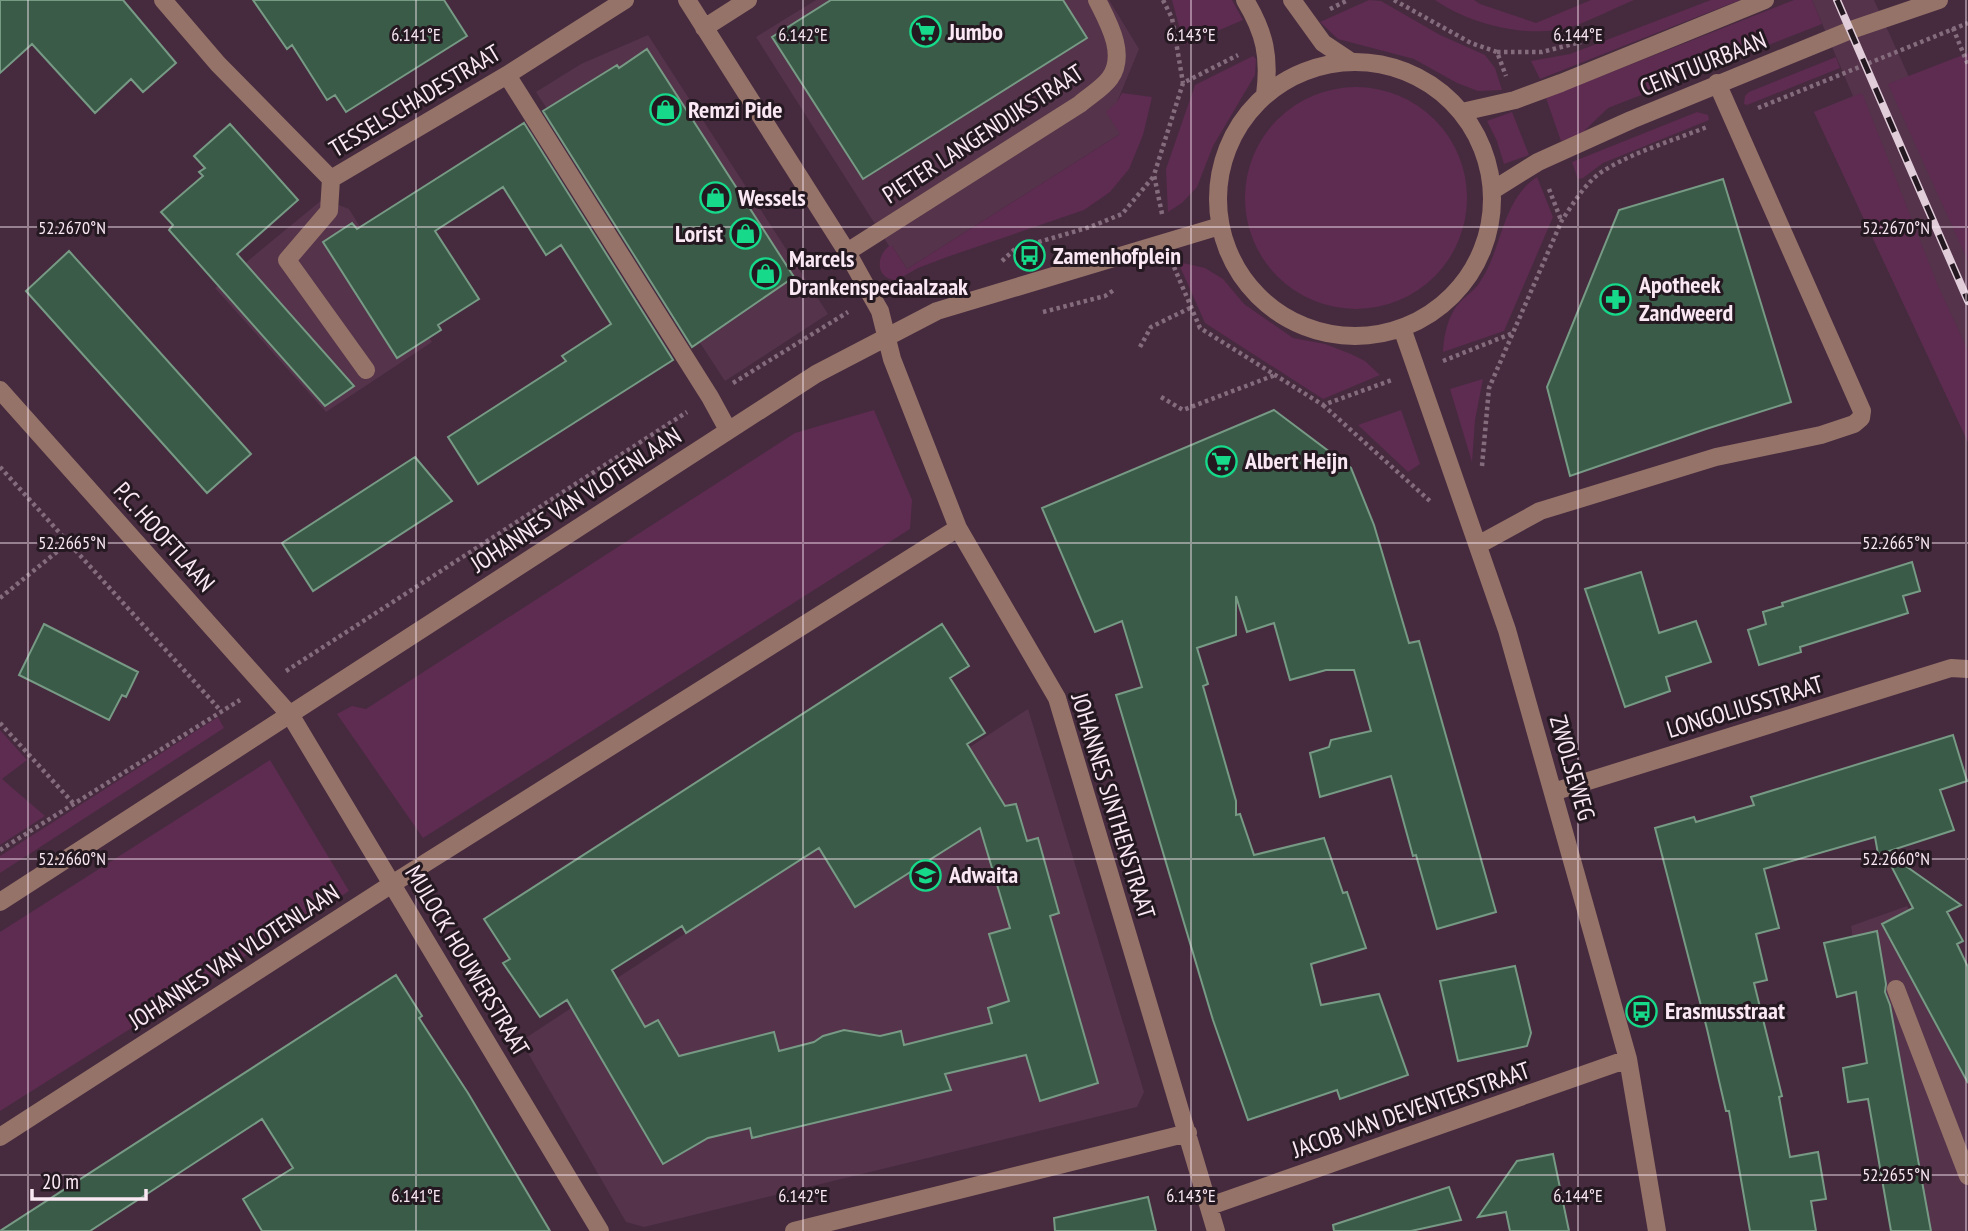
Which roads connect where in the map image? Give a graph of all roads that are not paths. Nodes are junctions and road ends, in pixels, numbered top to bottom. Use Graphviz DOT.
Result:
graph roads {
  1 [pos="163,0"];
  2 [pos="625,0"];
  3 [pos="687,0"];
  4 [pos="748,0"];
  5 [pos="1097,0"];
  6 [pos="1245,0"];
  7 [pos="1292,0"];
  8 [pos="1765,0"];
  9 [pos="1939,0"];
  10 [pos="704,28"];
  11 [pos="1350,61"];
  12 [pos="507,75"];
  13 [pos="1717,83"];
  14 [pos="1265,95"];
  15 [pos="1462,112"];
  16 [pos="331,179"];
  17 [pos="1493,190"];
  18 [pos="1220,226"];
  19 [pos="847,252"];
  20 [pos="1402,328"];
  21 [pos="887,337"];
  22 [pos="366,370"];
  23 [pos="0,390"];
  24 [pos="728,430"];
  25 [pos="958,528"];
  26 [pos="1478,545"];
  27 [pos="1960,668"];
  28 [pos="291,716"];
  29 [pos="1553,792"];
  30 [pos="392,884"];
  31 [pos="0,902"];
  32 [pos="1896,989"];
  33 [pos="1628,1059"];
  34 [pos="1188,1133"];
  35 [pos="0,1137"];
  36 [pos="1968,1176"];
  37 [pos="1210,1206"];
  38 [pos="600,1231"];
  39 [pos="796,1231"];
  40 [pos="1216,1231"];
  41 [pos="1657,1231"];
  1 -- 16 [label="street, TESSELSCHADESTRAAT"];
  2 -- 12 [label="street, TESSELSCHADESTRAAT"];
  3 -- 10 [label="street, JOHANNES SINTHENSTRAAT"];
  4 -- 10 [label="street"];
  5 -- 19 [label="street, PIETER LANGENDIJKSTRAAT"];
  6 -- 14 [label="street"];
  7 -- 11 [label="street"];
  8 -- 15 [label="street, CEINTUURBAAN"];
  9 -- 13 [label="street, CEINTUURBAAN"];
  10 -- 19 [label="street, JOHANNES SINTHENSTRAAT"];
  11 -- 14 [label="street"];
  11 -- 15 [label="street"];
  12 -- 16 [label="street, TESSELSCHADESTRAAT"];
  12 -- 24 [label="street"];
  13 -- 17 [label="street, CEINTUURBAAN"];
  13 -- 26 [label="street"];
  14 -- 18 [label="street"];
  15 -- 17 [label="street"];
  16 -- 22 [label="street"];
  17 -- 20 [label="street"];
  18 -- 20 [label="street"];
  18 -- 21 [label="street, JOHANNES VAN VLOTENLAAN"];
  19 -- 21 [label="street, JOHANNES SINTHENSTRAAT"];
  20 -- 26 [label="street, ZWOLSEWEG"];
  21 -- 24 [label="street, JOHANNES VAN VLOTENLAAN"];
  21 -- 25 [label="street, JOHANNES SINTHENSTRAAT"];
  23 -- 28 [label="street, P.C. HOOFTLAAN"];
  24 -- 28 [label="street, JOHANNES VAN VLOTENLAAN"];
  25 -- 30 [label="street, JOHANNES VAN VLOTENLAAN"];
  25 -- 34 [label="street, JOHANNES SINTHENSTRAAT"];
  26 -- 29 [label="street, ZWOLSEWEG"];
  27 -- 29 [label="street, LONGOLIUSSTRAAT"];
  28 -- 30 [label="street, MULOCK HOUWERSTRAAT"];
  28 -- 31 [label="street, JOHANNES VAN VLOTENLAAN"];
  29 -- 33 [label="street, ZWOLSEWEG"];
  30 -- 35 [label="street, JOHANNES VAN VLOTENLAAN"];
  30 -- 38 [label="street, MULOCK HOUWERSTRAAT"];
  32 -- 36 [label="street"];
  33 -- 37 [label="street, JACOB VAN DEVENTERSTRAAT"];
  33 -- 41 [label="street, ZWOLSEWEG"];
  34 -- 37 [label="street, JOHANNES SINTHENSTRAAT"];
  34 -- 39 [label="street"];
  37 -- 40 [label="street, JOHANNES SINTHENSTRAAT"];
}
